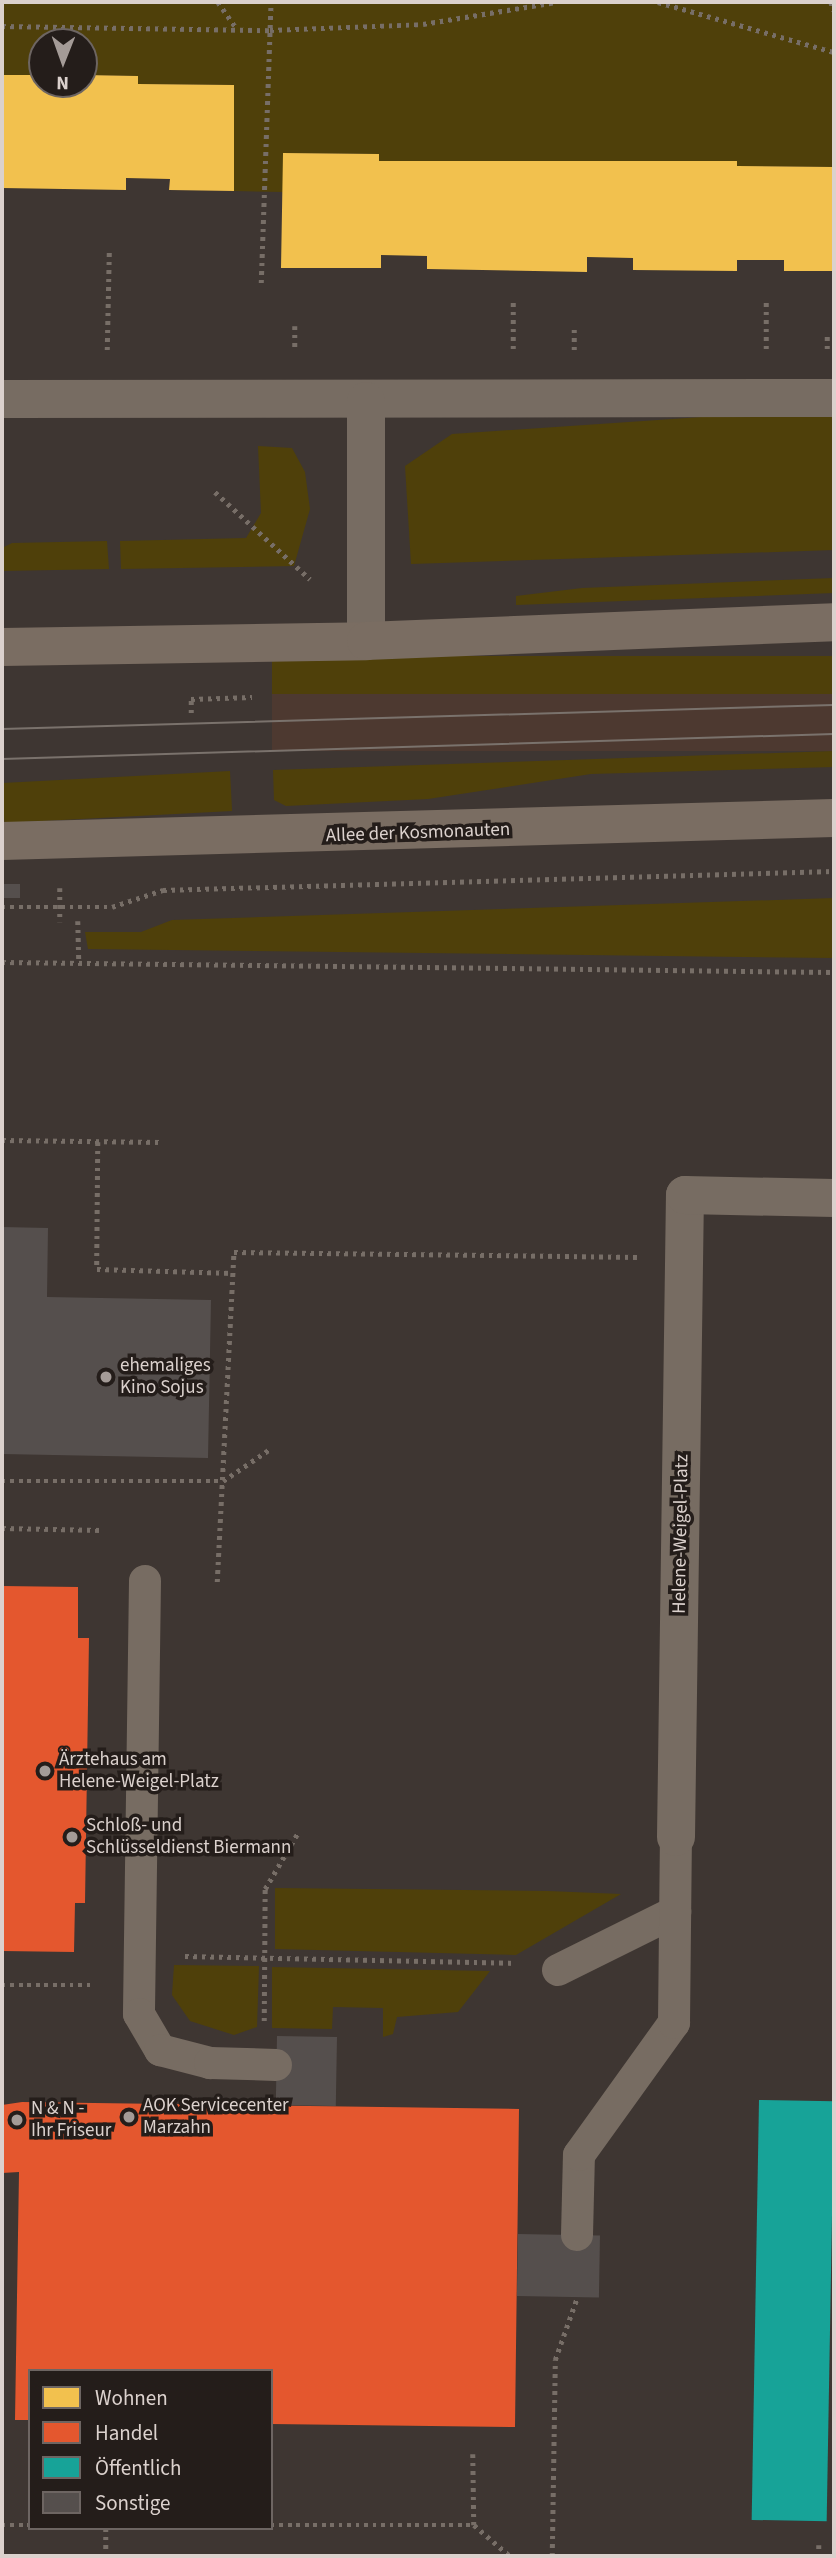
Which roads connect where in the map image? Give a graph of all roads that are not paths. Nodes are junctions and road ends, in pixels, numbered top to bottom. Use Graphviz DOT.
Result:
graph roads {
  1 [pos="834,398"];
  2 [pos="2,399"];
  3 [pos="366,401"];
  4 [pos="834,622"];
  5 [pos="366,641"];
  6 [pos="2,647"];
  7 [pos="834,818"];
  8 [pos="2,841"];
  9 [pos="834,1198"];
  10 [pos="145,1581"];
  11 [pos="676,1837"];
  12 [pos="675,1912"];
  13 [pos="561,1967"];
  14 [pos="276,2065"];
  15 [pos="577,2235"];
  1 -- 3 [label="street"];
  2 -- 3 [label="street"];
  3 -- 5 [label="street"];
  4 -- 5 [label="main road"];
  5 -- 6 [label="main road"];
  7 -- 8 [label="main road, Allee der Kosmonauten"];
  9 -- 11 [label="street, Helene-Weigel-Platz"];
  10 -- 14 [label="lane"];
  11 -- 12 [label="lane, Helene-Weigel-Platz"];
  12 -- 13 [label="lane"];
  12 -- 15 [label="lane, Helene-Weigel-Platz"];
}
